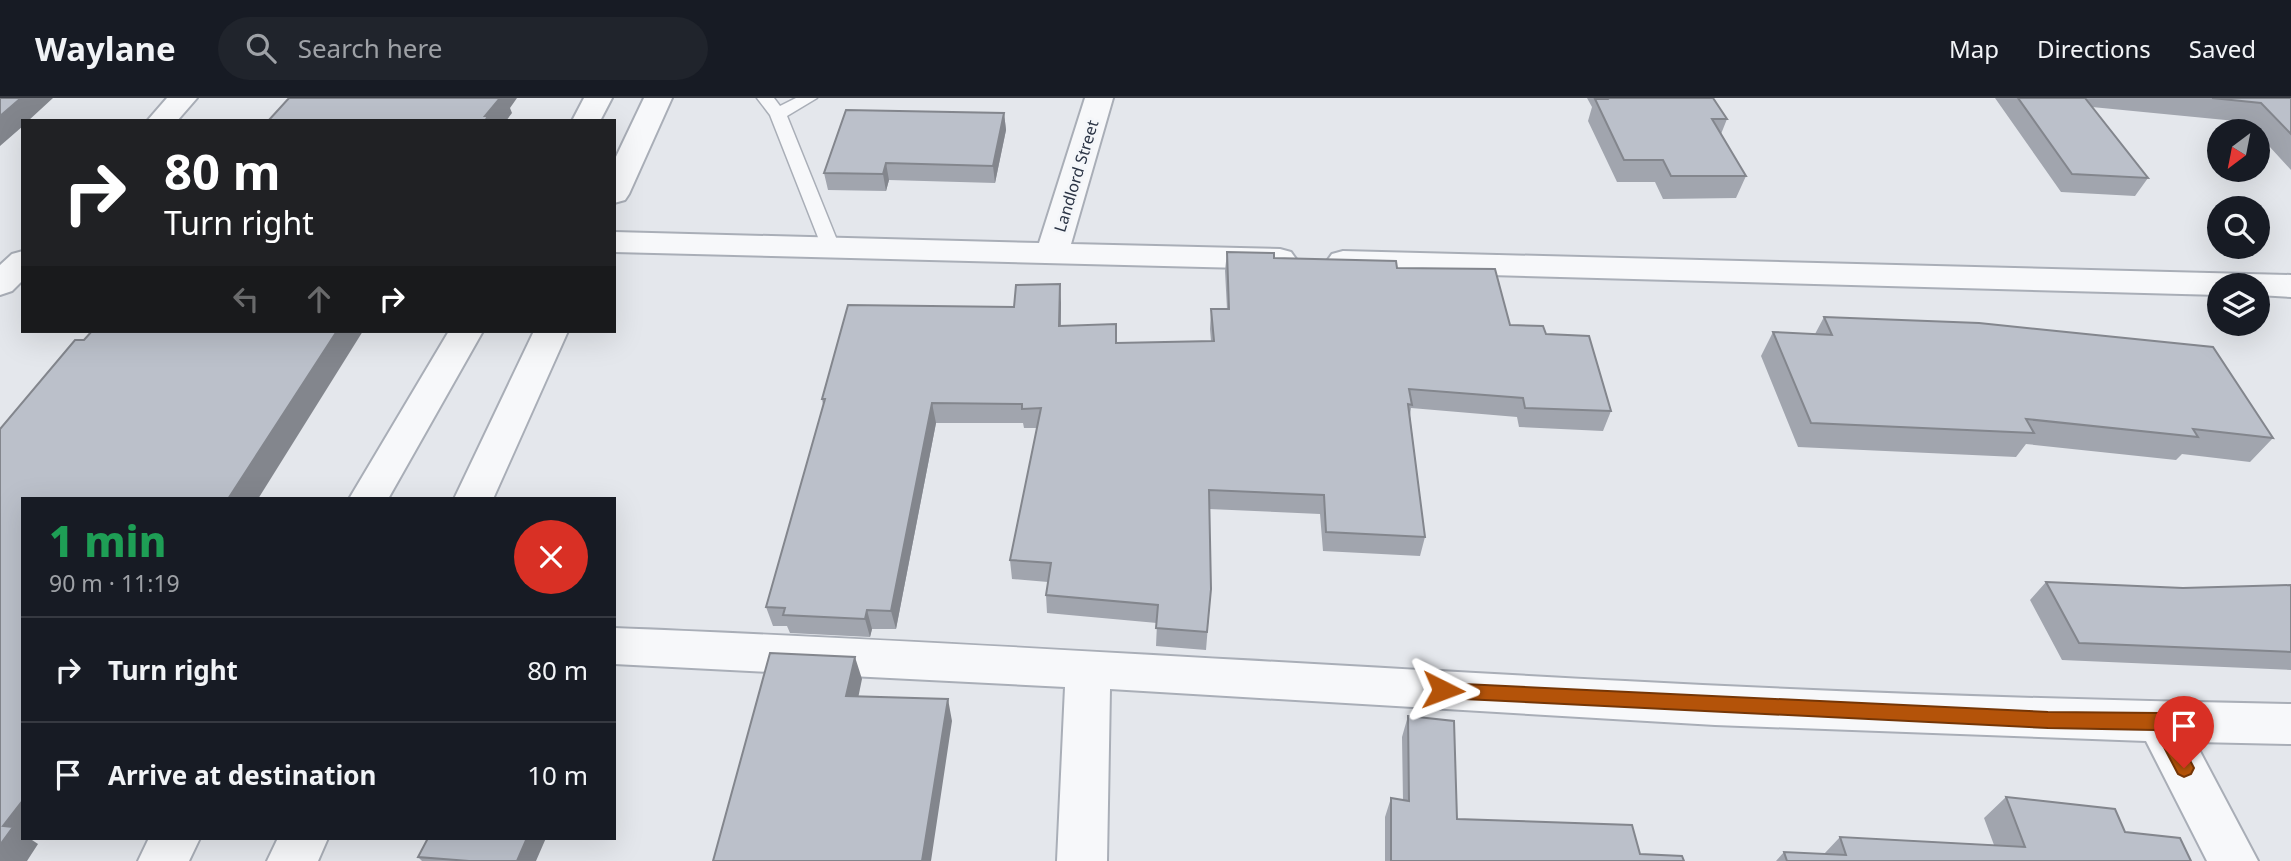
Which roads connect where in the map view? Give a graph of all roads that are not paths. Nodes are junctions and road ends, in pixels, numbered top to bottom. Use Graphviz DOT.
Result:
graph roads {
  1 [pos="183,98"];
  2 [pos="598,98"];
  3 [pos="658,98"];
  4 [pos="765,98"];
  5 [pos="809,98"];
  6 [pos="1099,98"];
  7 [pos="778,114"];
  8 [pos="163,119"];
  9 [pos="587,119"];
  10 [pos="616,190"];
  11 [pos="616,242"];
  12 [pos="832,250"];
  13 [pos="1052,253"];
  14 [pos="21,263"];
  15 [pos="0,284"];
  16 [pos="2207,284"];
  17 [pos="2270,285"];
  18 [pos="2291,286"];
  19 [pos="465,333"];
  20 [pos="550,333"];
  21 [pos="369,497"];
  22 [pos="474,497"];
  23 [pos="616,646"];
  24 [pos="1088,668"];
  25 [pos="2160,722"];
  26 [pos="2291,724"];
  27 [pos="175,840"];
  28 [pos="303,840"];
  29 [pos="163,861"];
  30 [pos="292,861"];
  31 [pos="1082,861"];
  32 [pos="2233,861"];
  1 -- 8 [label="street"];
  2 -- 9 [label="street"];
  3 -- 10 [label="street"];
  4 -- 7 [label="lane"];
  5 -- 7 [label="lane"];
  6 -- 13 [label="street, Landlord Street"];
  7 -- 12 [label="lane"];
  11 -- 12 [label="street"];
  12 -- 13 [label="street"];
  13 -- 16 [label="street"];
  14 -- 15 [label="street"];
  17 -- 18 [label="street"];
  19 -- 21 [label="street"];
  20 -- 22 [label="street"];
  23 -- 24 [label="street"];
  24 -- 25 [label="street"];
  24 -- 31 [label="street"];
  25 -- 26 [label="street"];
  25 -- 32 [label="street"];
  27 -- 29 [label="street"];
  28 -- 30 [label="street"];
}
